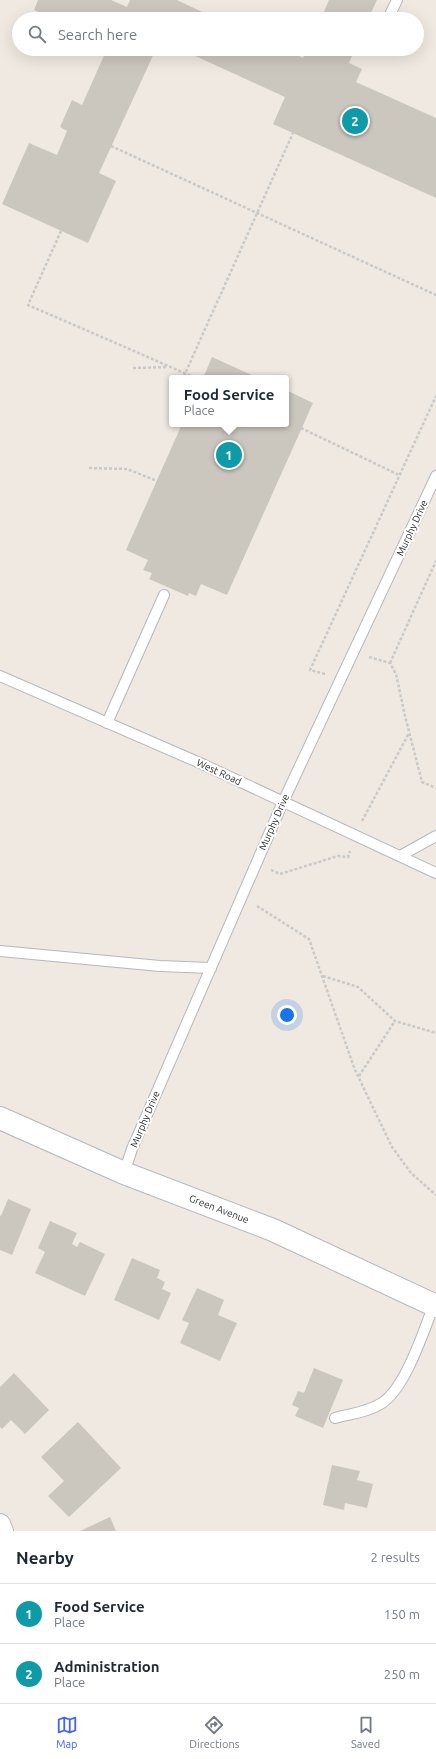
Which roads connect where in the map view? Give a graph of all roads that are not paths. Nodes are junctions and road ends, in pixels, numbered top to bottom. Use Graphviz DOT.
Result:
graph roads {
  1 [pos="397,0"];
  2 [pos="391,12"];
  3 [pos="436,476"];
  4 [pos="164,595"];
  5 [pos="0,676"];
  6 [pos="107,723"];
  7 [pos="283,802"];
  8 [pos="436,836"];
  9 [pos="400,856"];
  10 [pos="436,873"];
  11 [pos="0,951"];
  12 [pos="211,968"];
  13 [pos="0,1118"];
  14 [pos="124,1173"];
  15 [pos="435,1306"];
  16 [pos="335,1418"];
  17 [pos="0,1524"];
  18 [pos="3,1531"];
  1 -- 2 [label="lane"];
  3 -- 7 [label="lane, Murphy Drive"];
  4 -- 6 [label="lane"];
  5 -- 6 [label="lane, West Road"];
  6 -- 7 [label="lane, West Road"];
  7 -- 9 [label="lane, West Road"];
  7 -- 12 [label="lane, Murphy Drive"];
  8 -- 9 [label="lane"];
  9 -- 10 [label="lane, West Road"];
  11 -- 12 [label="lane"];
  12 -- 14 [label="lane, Murphy Drive"];
  13 -- 14 [label="street, Green Avenue"];
  14 -- 15 [label="street, Green Avenue"];
  15 -- 16 [label="lane"];
  17 -- 18 [label="street"];
}
